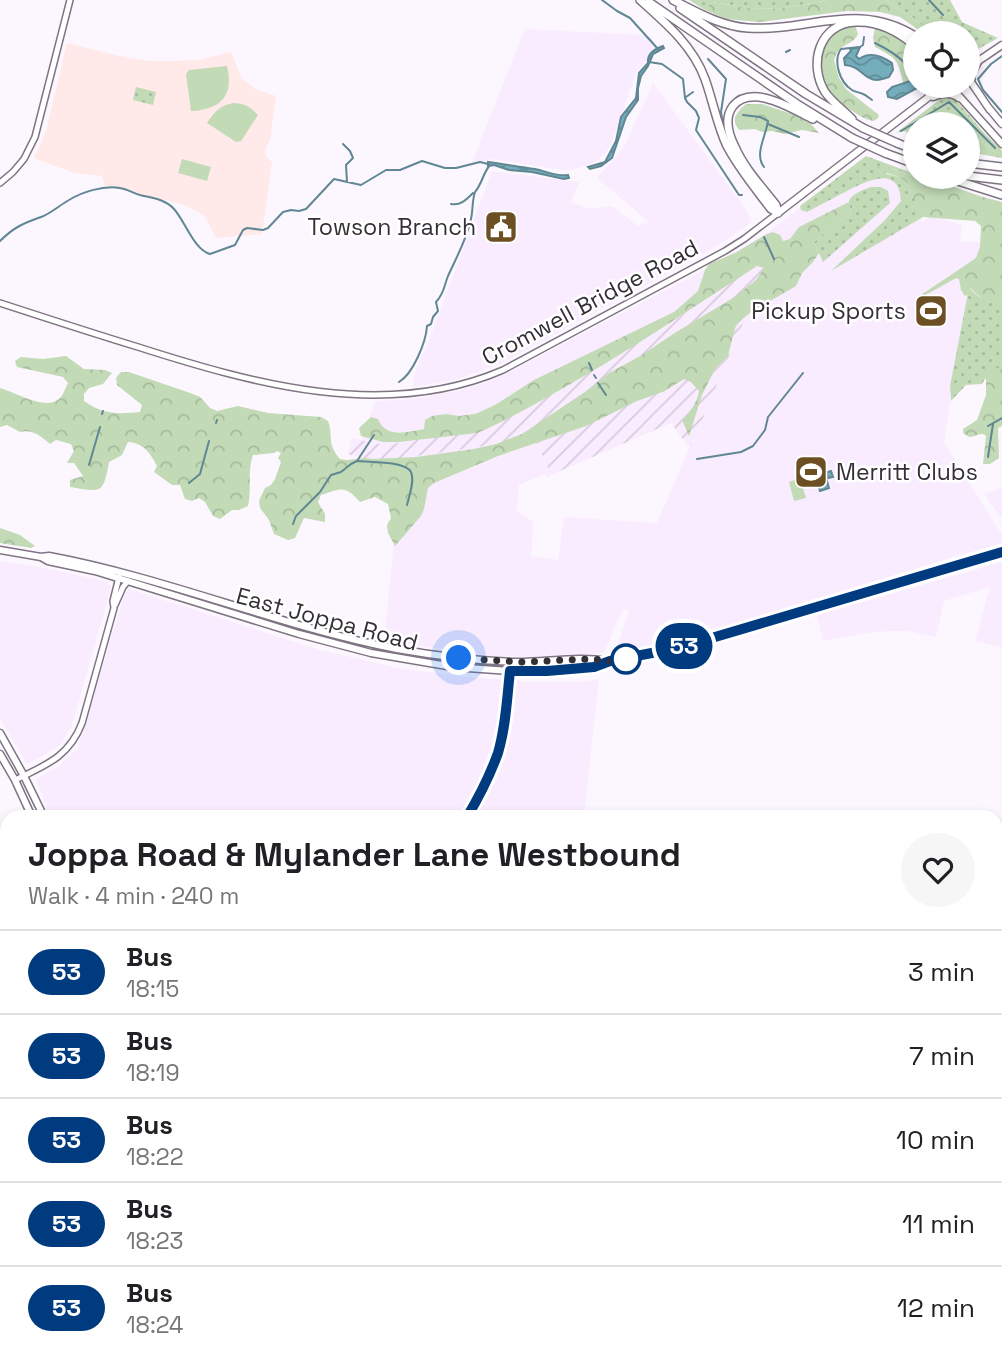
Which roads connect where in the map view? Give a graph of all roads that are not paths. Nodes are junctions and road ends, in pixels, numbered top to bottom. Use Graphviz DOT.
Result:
graph roads {
  1 [pos="70,0"];
  2 [pos="643,0"];
  3 [pos="670,0"];
  4 [pos="903,30"];
  5 [pos="903,37"];
  6 [pos="1002,45"];
  7 [pos="980,59"];
  8 [pos="980,95"];
  9 [pos="961,98"];
  10 [pos="978,98"];
  11 [pos="926,99"];
  12 [pos="964,101"];
  13 [pos="990,110"];
  14 [pos="1002,124"];
  15 [pos="863,128"];
  16 [pos="849,136"];
  17 [pos="1002,144"];
  18 [pos="903,146"];
  19 [pos="903,160"];
  20 [pos="980,164"];
  21 [pos="1002,167"];
  22 [pos="980,177"];
  23 [pos="1002,180"];
  24 [pos="0,183"];
  25 [pos="980,188"];
  26 [pos="1002,195"];
  27 [pos="778,213"];
  28 [pos="0,303"];
  29 [pos="0,550"];
  30 [pos="1002,552"];
  31 [pos="119,574"];
  32 [pos="128,581"];
  33 [pos="114,608"];
  34 [pos="397,649"];
  35 [pos="396,658"];
  36 [pos="511,661"];
  37 [pos="610,661"];
  38 [pos="510,671"];
  39 [pos="0,733"];
  40 [pos="0,754"];
  41 [pos="24,776"];
  42 [pos="15,780"];
  43 [pos="29,810"];
  44 [pos="41,810"];
  1 -- 24 [label="street"];
  2 -- 16 [label="highway"];
  2 -- 27 [label="highway"];
  3 -- 4 [label="highway"];
  3 -- 15 [label="highway"];
  5 -- 15 [label="highway"];
  6 -- 7 [label="main road"];
  8 -- 13 [label="main road"];
  9 -- 12 [label="main road"];
  10 -- 13 [label="main road"];
  11 -- 12 [label="main road"];
  11 -- 27 [label="main road, Cromwell Bridge Road"];
  12 -- 17 [label="main road"];
  13 -- 14 [label="main road"];
  15 -- 18 [label="highway, bridge"];
  16 -- 19 [label="highway, bridge"];
  16 -- 27 [label="highway"];
  20 -- 21 [label="highway"];
  22 -- 23 [label="highway"];
  25 -- 26 [label="highway"];
  27 -- 28 [label="street, Cromwell Bridge Road"];
  29 -- 31 [label="main road, East Joppa Road"];
  30 -- 37 [label="main road, East Joppa Road"];
  31 -- 32 [label="main road, East Joppa Road"];
  31 -- 33 [label="street"];
  31 -- 34 [label="main road, East Joppa Road"];
  32 -- 33 [label="street"];
  32 -- 35 [label="main road, East Joppa Road"];
  33 -- 41 [label="street"];
  34 -- 35 [label="main road"];
  34 -- 36 [label="main road, East Joppa Road"];
  35 -- 38 [label="main road, East Joppa Road"];
  36 -- 37 [label="main road, East Joppa Road"];
  36 -- 38 [label="main road"];
  37 -- 38 [label="main road, East Joppa Road"];
  39 -- 41 [label="main road"];
  40 -- 42 [label="main road"];
  41 -- 42 [label="street"];
  41 -- 44 [label="main road"];
  42 -- 43 [label="main road"];
}
